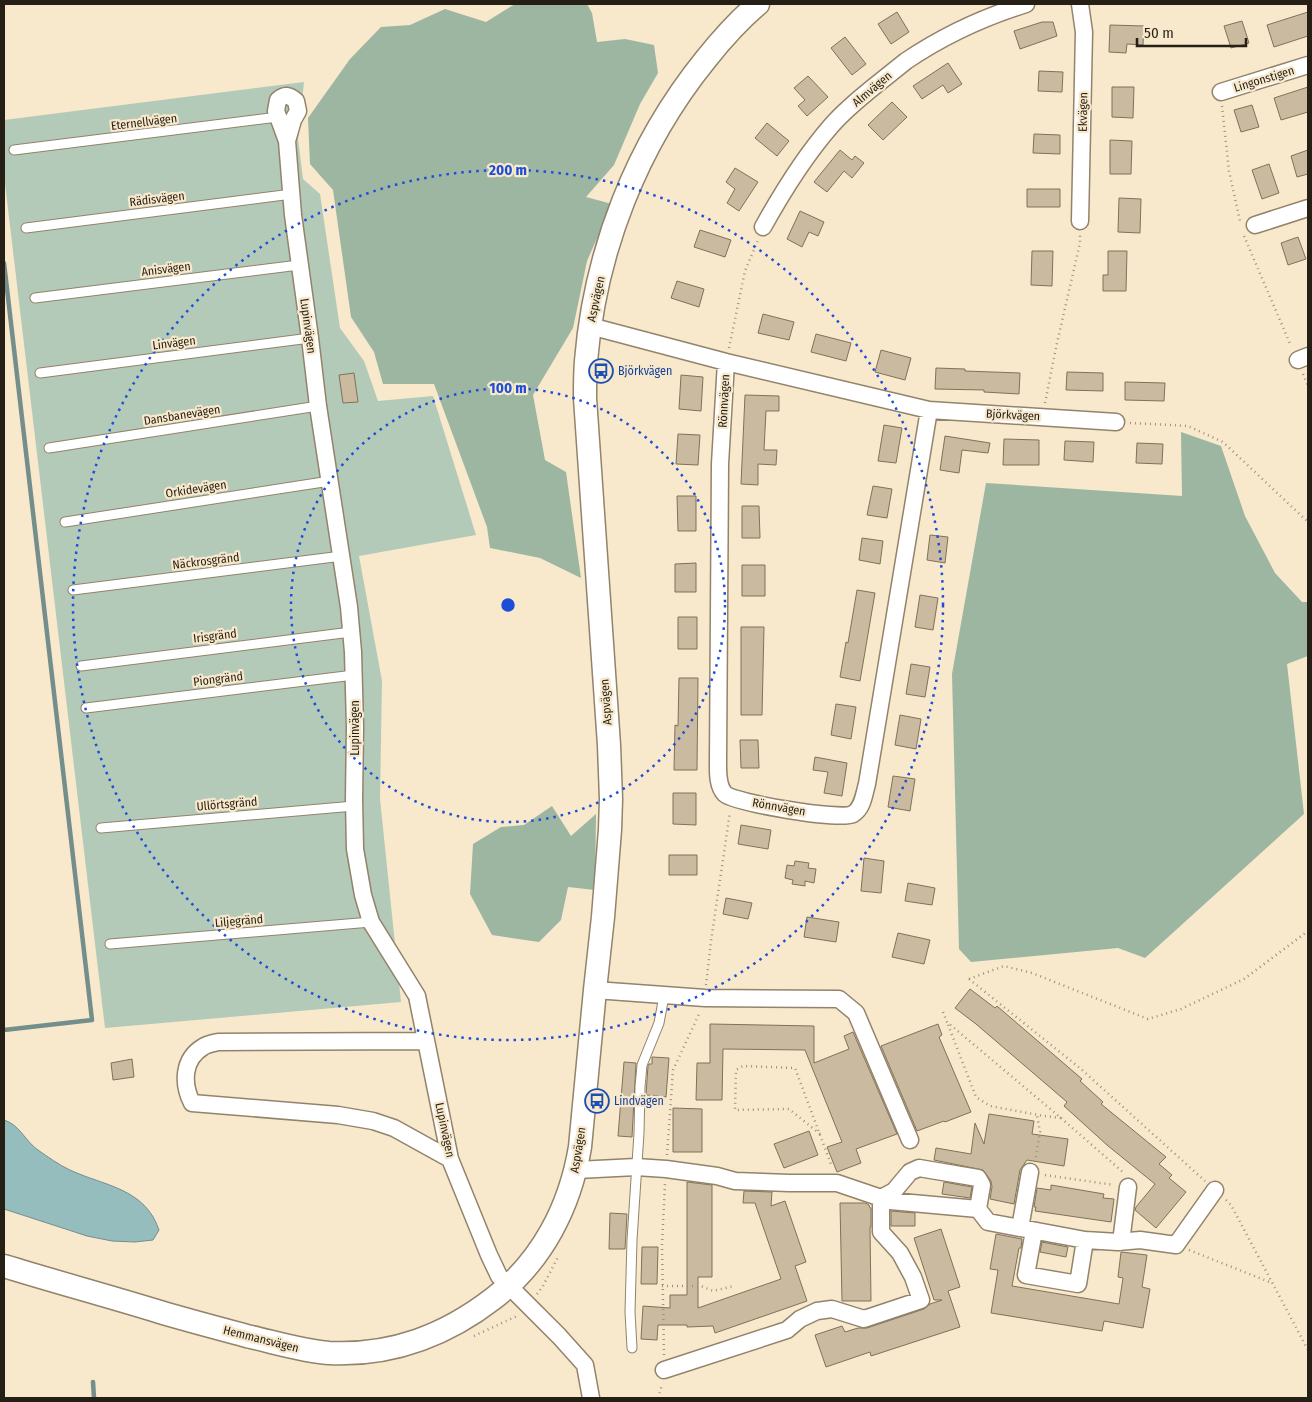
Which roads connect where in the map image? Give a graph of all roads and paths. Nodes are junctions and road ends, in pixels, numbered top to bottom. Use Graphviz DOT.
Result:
graph roads {
  1 [pos="758,4"];
  2 [pos="1026,4"];
  3 [pos="1080,4"];
  4 [pos="1308,65"];
  5 [pos="1221,92"];
  6 [pos="278,118"];
  7 [pos="287,141"];
  8 [pos="14,150"];
  9 [pos="292,194"];
  10 [pos="1308,208"];
  11 [pos="1080,221"];
  12 [pos="1255,225"];
  13 [pos="763,227"];
  14 [pos="26,228"];
  15 [pos="300,265"];
  16 [pos="35,298"];
  17 [pos="590,326"];
  18 [pos="310,338"];
  19 [pos="1303,358"];
  20 [pos="726,362"];
  21 [pos="40,373"];
  22 [pos="1308,386"];
  23 [pos="318,406"];
  24 [pos="929,410"];
  25 [pos="1042,417"];
  26 [pos="1116,422"];
  27 [pos="48,448"];
  28 [pos="330,481"];
  29 [pos="65,522"];
  30 [pos="1308,522"];
  31 [pos="342,556"];
  32 [pos="73,590"];
  33 [pos="351,632"];
  34 [pos="81,666"];
  35 [pos="354,675"];
  36 [pos="86,708"];
  37 [pos="732,798"];
  38 [pos="354,806"];
  39 [pos="101,828"];
  40 [pos="371,922"];
  41 [pos="1308,930"];
  42 [pos="110,944"];
  43 [pos="595,990"];
  44 [pos="664,996"];
  45 [pos="705,998"];
  46 [pos="943,1012"];
  47 [pos="947,1022"];
  48 [pos="426,1041"];
  49 [pos="1037,1115"];
  50 [pos="1061,1118"];
  51 [pos="820,1134"];
  52 [pos="910,1140"];
  53 [pos="450,1160"];
  54 [pos="636,1167"];
  55 [pos="666,1169"];
  56 [pos="576,1170"];
  57 [pos="1030,1172"];
  58 [pos="837,1183"];
  59 [pos="1129,1183"];
  60 [pos="1215,1190"];
  61 [pos="881,1198"];
  62 [pos="978,1210"];
  63 [pos="1027,1230"];
  64 [pos="1085,1240"];
  65 [pos="1120,1242"];
  66 [pos="1176,1245"];
  67 [pos="561,1251"];
  68 [pos="4,1266"];
  69 [pos="1274,1283"];
  70 [pos="510,1286"];
  71 [pos="662,1286"];
  72 [pos="734,1286"];
  73 [pos="528,1306"];
  74 [pos="472,1336"];
  75 [pos="632,1348"];
  76 [pos="1308,1350"];
  77 [pos="664,1370"];
  78 [pos="591,1398"];
  79 [pos="658,1398"];
  1 -- 17 [label="street, Aspvägen"];
  2 -- 13 [label="street, Almvägen"];
  3 -- 11 [label="street, Ekvägen"];
  4 -- 5 [label="street, Lingonstigen"];
  5 -- 19 [label="path"];
  6 -- 7 [label="street, Lupinvägen"];
  6 -- 7 [label="street, Lupinvägen"];
  6 -- 8 [label="lane, Eternellvägen"];
  7 -- 9 [label="street, Lupinvägen"];
  9 -- 14 [label="lane, Rädisvägen"];
  9 -- 15 [label="street, Lupinvägen"];
  10 -- 12 [label="street"];
  11 -- 25 [label="path"];
  13 -- 20 [label="path"];
  15 -- 16 [label="lane, Anisvägen"];
  15 -- 18 [label="street, Lupinvägen"];
  17 -- 20 [label="street, Björkvägen"];
  17 -- 43 [label="street, Aspvägen"];
  18 -- 21 [label="lane, Linvägen"];
  18 -- 23 [label="street, Lupinvägen"];
  19 -- 22 [label="path"];
  20 -- 24 [label="street, Björkvägen"];
  20 -- 37 [label="street, Rönnvägen"];
  23 -- 27 [label="lane, Dansbanevägen"];
  23 -- 28 [label="street, Lupinvägen"];
  24 -- 25 [label="street, Björkvägen"];
  24 -- 37 [label="street, Rönnvägen"];
  25 -- 26 [label="street, Björkvägen"];
  26 -- 30 [label="path"];
  28 -- 29 [label="lane, Orkidevägen"];
  28 -- 31 [label="street, Lupinvägen"];
  31 -- 32 [label="lane, Näckrosgränd"];
  31 -- 33 [label="street, Lupinvägen"];
  33 -- 34 [label="lane, Irisgränd"];
  33 -- 35 [label="street, Lupinvägen"];
  35 -- 36 [label="lane, Piongränd"];
  35 -- 38 [label="street, Lupinvägen"];
  37 -- 45 [label="path"];
  38 -- 39 [label="lane, Ullörtsgränd"];
  38 -- 40 [label="street, Lupinvägen"];
  40 -- 42 [label="lane, Liljegränd"];
  40 -- 48 [label="street, Lupinvägen"];
  41 -- 60 [label="path"];
  43 -- 44 [label="street"];
  43 -- 56 [label="street, Aspvägen"];
  44 -- 45 [label="street"];
  44 -- 54 [label="lane"];
  45 -- 52 [label="street"];
  45 -- 55 [label="path"];
  46 -- 47 [label="path"];
  47 -- 49 [label="path"];
  47 -- 50 [label="path"];
  48 -- 53 [label="street, Lupinvägen"];
  48 -- 53 [label="street"];
  49 -- 50 [label="path"];
  49 -- 57 [label="path"];
  50 -- 59 [label="path"];
  51 -- 51 [label="path"];
  51 -- 58 [label="path"];
  53 -- 70 [label="street, Lupinvägen"];
  54 -- 55 [label="street"];
  54 -- 56 [label="street"];
  54 -- 75 [label="lane"];
  55 -- 58 [label="street"];
  55 -- 71 [label="path"];
  56 -- 70 [label="street, Aspvägen"];
  57 -- 59 [label="path"];
  57 -- 63 [label="street"];
  58 -- 61 [label="street"];
  59 -- 65 [label="street"];
  60 -- 66 [label="street"];
  60 -- 69 [label="path"];
  61 -- 62 [label="street"];
  61 -- 62 [label="street"];
  61 -- 77 [label="street"];
  62 -- 63 [label="street"];
  63 -- 64 [label="street"];
  63 -- 64 [label="street"];
  64 -- 65 [label="street"];
  65 -- 66 [label="street"];
  66 -- 69 [label="path"];
  67 -- 73 [label="path"];
  68 -- 70 [label="street, Hemmansvägen"];
  69 -- 76 [label="path"];
  70 -- 73 [label="street"];
  71 -- 72 [label="path"];
  71 -- 77 [label="path"];
  73 -- 74 [label="path"];
  73 -- 78 [label="street"];
  77 -- 79 [label="path"];
}
